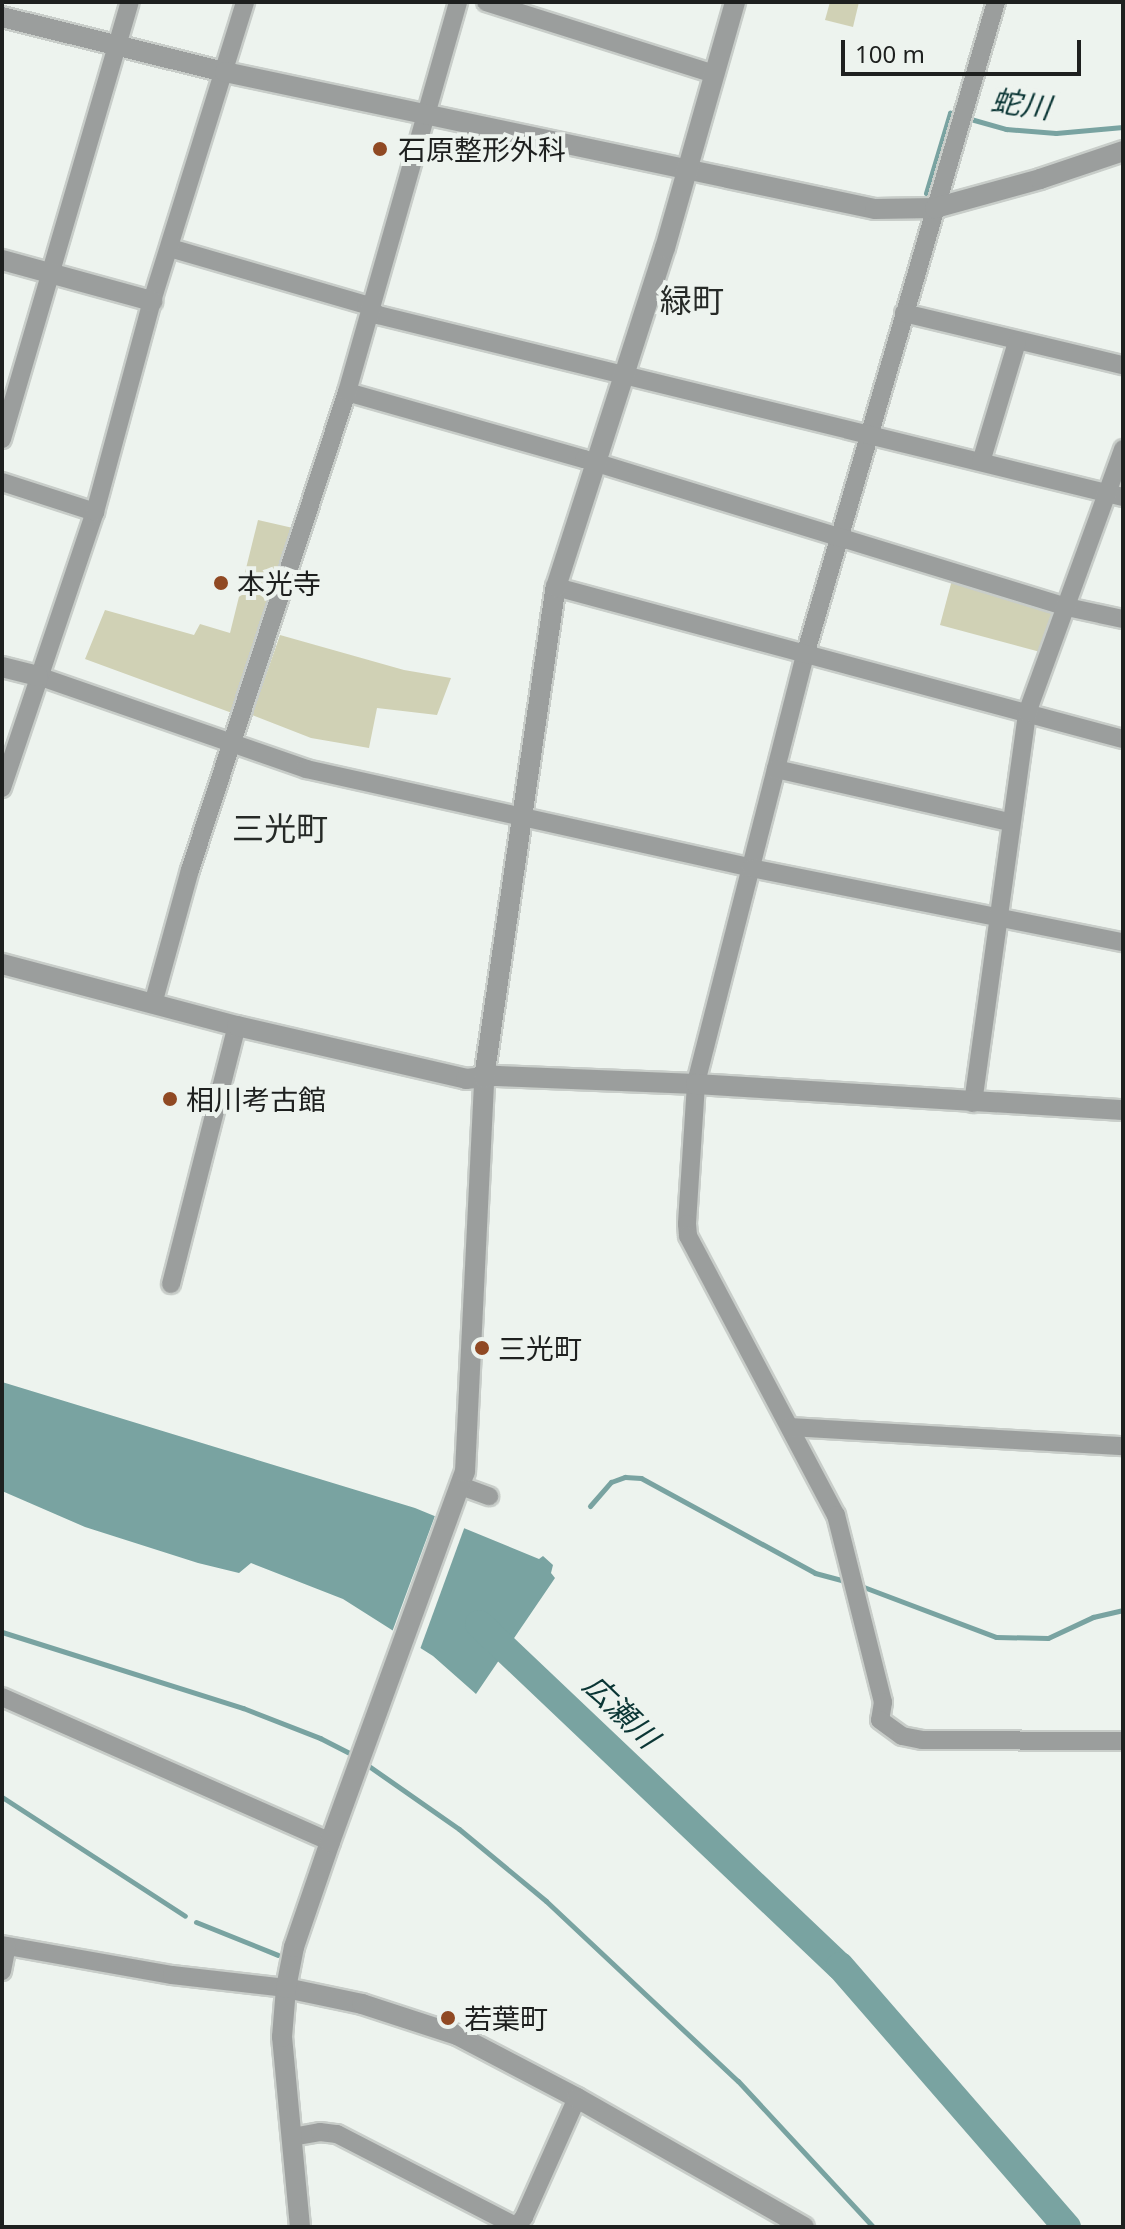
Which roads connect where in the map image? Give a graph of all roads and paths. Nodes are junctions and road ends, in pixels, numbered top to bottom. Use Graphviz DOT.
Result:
graph roads {
  1 [pos="130,2"];
  2 [pos="245,2"];
  3 [pos="458,2"];
  4 [pos="486,2"];
  5 [pos="735,2"];
  6 [pos="996,2"];
  7 [pos="2,17"];
  8 [pos="118,44"];
  9 [pos="225,72"];
  10 [pos="714,74"];
  11 [pos="428,114"];
  12 [pos="1123,151"];
  13 [pos="688,170"];
  14 [pos="935,208"];
  15 [pos="170,248"];
  16 [pos="2,260"];
  17 [pos="49,273"];
  18 [pos="152,301"];
  19 [pos="371,309"];
  20 [pos="904,313"];
  21 [pos="1017,342"];
  22 [pos="1123,365"];
  23 [pos="623,376"];
  24 [pos="347,392"];
  25 [pos="869,435"];
  26 [pos="2,439"];
  27 [pos="1123,449"];
  28 [pos="981,462"];
  29 [pos="596,464"];
  30 [pos="2,482"];
  31 [pos="1115,495"];
  32 [pos="95,512"];
  33 [pos="839,539"];
  34 [pos="556,587"];
  35 [pos="1067,607"];
  36 [pos="1123,619"];
  37 [pos="805,655"];
  38 [pos="2,667"];
  39 [pos="38,676"];
  40 [pos="1027,713"];
  41 [pos="1123,739"];
  42 [pos="231,744"];
  43 [pos="776,769"];
  44 [pos="2,788"];
  45 [pos="521,818"];
  46 [pos="1010,822"];
  47 [pos="751,868"];
  48 [pos="996,917"];
  49 [pos="1123,942"];
  50 [pos="2,964"];
  51 [pos="153,1004"];
  52 [pos="237,1026"];
  53 [pos="484,1078"];
  54 [pos="696,1084"];
  55 [pos="973,1103"];
  56 [pos="1123,1110"];
  57 [pos="171,1284"];
  58 [pos="790,1427"];
  59 [pos="1123,1446"];
  60 [pos="460,1491"];
  61 [pos="489,1496"];
  62 [pos="2,1697"];
  63 [pos="1123,1741"];
  64 [pos="330,1842"];
  65 [pos="5,1946"];
  66 [pos="2,1971"];
  67 [pos="286,1988"];
  68 [pos="577,2098"];
  69 [pos="292,2137"];
  70 [pos="300,2227"];
  71 [pos="516,2227"];
  72 [pos="804,2227"];
  1 -- 8 [label="street"];
  2 -- 9 [label="street"];
  3 -- 11 [label="street"];
  4 -- 10 [label="street"];
  5 -- 10 [label="street"];
  6 -- 14 [label="street"];
  7 -- 8 [label="street"];
  8 -- 9 [label="street"];
  8 -- 17 [label="street"];
  9 -- 11 [label="street"];
  9 -- 15 [label="street"];
  10 -- 13 [label="street"];
  11 -- 13 [label="street"];
  11 -- 19 [label="street"];
  12 -- 14 [label="street"];
  13 -- 14 [label="street"];
  13 -- 23 [label="street"];
  14 -- 20 [label="street"];
  15 -- 18 [label="street"];
  15 -- 19 [label="street"];
  16 -- 17 [label="street"];
  17 -- 18 [label="street"];
  17 -- 26 [label="street"];
  18 -- 32 [label="street"];
  19 -- 23 [label="street"];
  19 -- 24 [label="street"];
  20 -- 21 [label="street"];
  20 -- 25 [label="street"];
  21 -- 22 [label="street"];
  21 -- 28 [label="street"];
  23 -- 25 [label="street"];
  23 -- 29 [label="street"];
  24 -- 29 [label="street"];
  24 -- 42 [label="street"];
  25 -- 28 [label="street"];
  25 -- 33 [label="street"];
  27 -- 31 [label="street"];
  28 -- 31 [label="street"];
  29 -- 33 [label="street"];
  29 -- 34 [label="street"];
  30 -- 32 [label="street"];
  31 -- 35 [label="street"];
  32 -- 39 [label="street"];
  33 -- 35 [label="street"];
  33 -- 37 [label="street"];
  34 -- 37 [label="street"];
  34 -- 45 [label="street"];
  35 -- 36 [label="street"];
  35 -- 40 [label="street"];
  37 -- 40 [label="street"];
  37 -- 43 [label="street"];
  38 -- 39 [label="street"];
  39 -- 42 [label="street"];
  39 -- 44 [label="street"];
  40 -- 41 [label="street"];
  40 -- 46 [label="street"];
  42 -- 45 [label="street"];
  42 -- 51 [label="street"];
  43 -- 46 [label="street"];
  43 -- 47 [label="street"];
  45 -- 47 [label="street"];
  45 -- 53 [label="street"];
  46 -- 48 [label="street"];
  47 -- 48 [label="street"];
  47 -- 54 [label="street"];
  48 -- 49 [label="street"];
  48 -- 55 [label="street"];
  50 -- 51 [label="street"];
  51 -- 52 [label="street"];
  52 -- 53 [label="street"];
  52 -- 57 [label="street"];
  53 -- 54 [label="street"];
  53 -- 60 [label="street"];
  54 -- 55 [label="street"];
  54 -- 58 [label="street"];
  55 -- 56 [label="street"];
  58 -- 59 [label="street"];
  58 -- 63 [label="street"];
  60 -- 61 [label="street"];
  60 -- 64 [label="street"];
  62 -- 64 [label="street"];
  64 -- 67 [label="street"];
  65 -- 66 [label="street"];
  65 -- 67 [label="street"];
  67 -- 68 [label="street"];
  67 -- 69 [label="street"];
  68 -- 71 [label="street"];
  68 -- 72 [label="street"];
  69 -- 70 [label="street"];
  69 -- 71 [label="street"];
}
